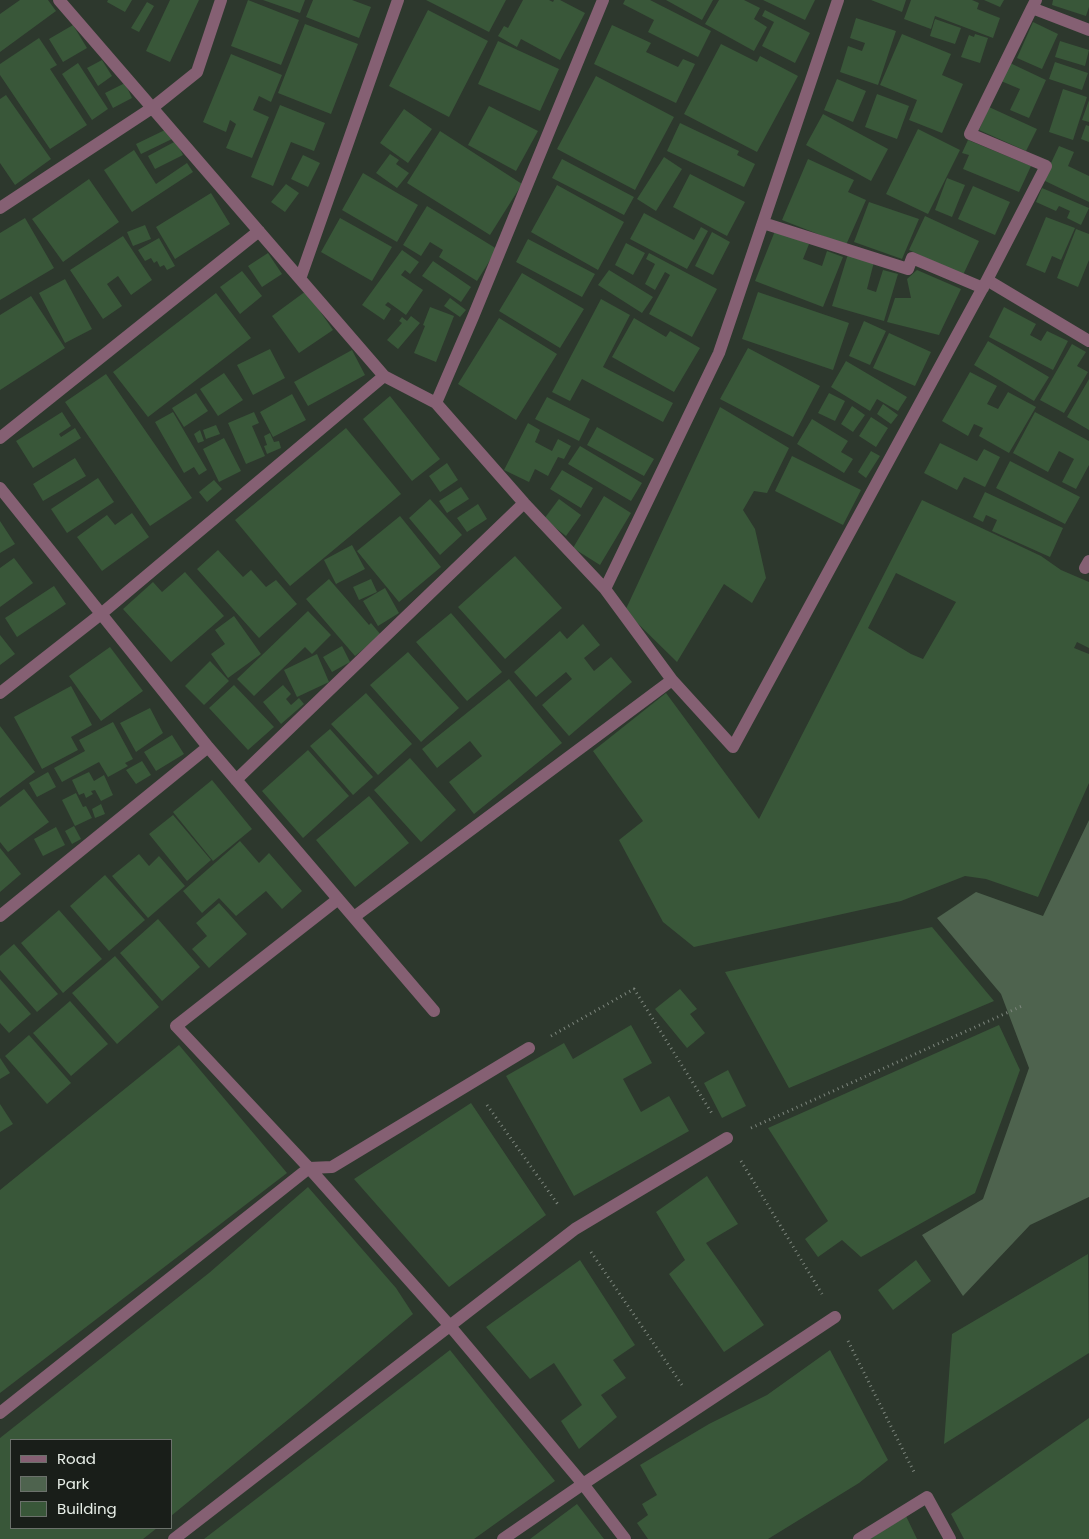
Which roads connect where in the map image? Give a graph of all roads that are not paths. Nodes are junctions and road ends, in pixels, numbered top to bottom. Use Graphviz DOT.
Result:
graph roads {
  1 [pos="60,0"];
  2 [pos="221,0"];
  3 [pos="398,0"];
  4 [pos="602,0"];
  5 [pos="838,0"];
  6 [pos="1034,4"];
  7 [pos="1089,30"];
  8 [pos="152,108"];
  9 [pos="0,208"];
  10 [pos="763,223"];
  11 [pos="259,231"];
  12 [pos="300,280"];
  13 [pos="985,284"];
  14 [pos="1089,341"];
  15 [pos="384,376"];
  16 [pos="436,403"];
  17 [pos="0,438"];
  18 [pos="0,488"];
  19 [pos="524,503"];
  20 [pos="605,589"];
  21 [pos="101,614"];
  22 [pos="672,680"];
  23 [pos="0,693"];
  24 [pos="208,747"];
  25 [pos="236,780"];
  26 [pos="337,900"];
  27 [pos="0,916"];
  28 [pos="354,917"];
  29 [pos="434,1011"];
  30 [pos="529,1048"];
  31 [pos="727,1138"];
  32 [pos="309,1168"];
  33 [pos="835,1316"];
  34 [pos="450,1326"];
  35 [pos="0,1412"];
  36 [pos="583,1484"];
  37 [pos="174,1539"];
  38 [pos="503,1539"];
  39 [pos="625,1539"];
  40 [pos="860,1539"];
  41 [pos="950,1539"];
  1 -- 8 [label="street"];
  2 -- 8 [label="street"];
  3 -- 12 [label="street"];
  4 -- 16 [label="street"];
  5 -- 10 [label="street"];
  6 -- 7 [label="street"];
  6 -- 13 [label="street"];
  8 -- 9 [label="street"];
  8 -- 11 [label="street"];
  10 -- 13 [label="street"];
  10 -- 20 [label="street"];
  11 -- 12 [label="street"];
  11 -- 17 [label="street"];
  12 -- 15 [label="street"];
  13 -- 14 [label="street"];
  13 -- 22 [label="street"];
  15 -- 16 [label="street"];
  15 -- 21 [label="street"];
  16 -- 19 [label="street"];
  18 -- 21 [label="street"];
  19 -- 20 [label="street"];
  19 -- 25 [label="street"];
  20 -- 22 [label="street"];
  21 -- 23 [label="street"];
  21 -- 24 [label="street"];
  22 -- 28 [label="street"];
  24 -- 25 [label="street"];
  24 -- 27 [label="street"];
  25 -- 26 [label="street"];
  26 -- 28 [label="street"];
  26 -- 32 [label="street"];
  28 -- 29 [label="street"];
  30 -- 32 [label="street"];
  31 -- 34 [label="street"];
  32 -- 34 [label="street"];
  32 -- 35 [label="street"];
  33 -- 36 [label="street"];
  34 -- 36 [label="street"];
  34 -- 37 [label="street"];
  36 -- 38 [label="street"];
  36 -- 39 [label="street"];
  40 -- 41 [label="street"];
}
